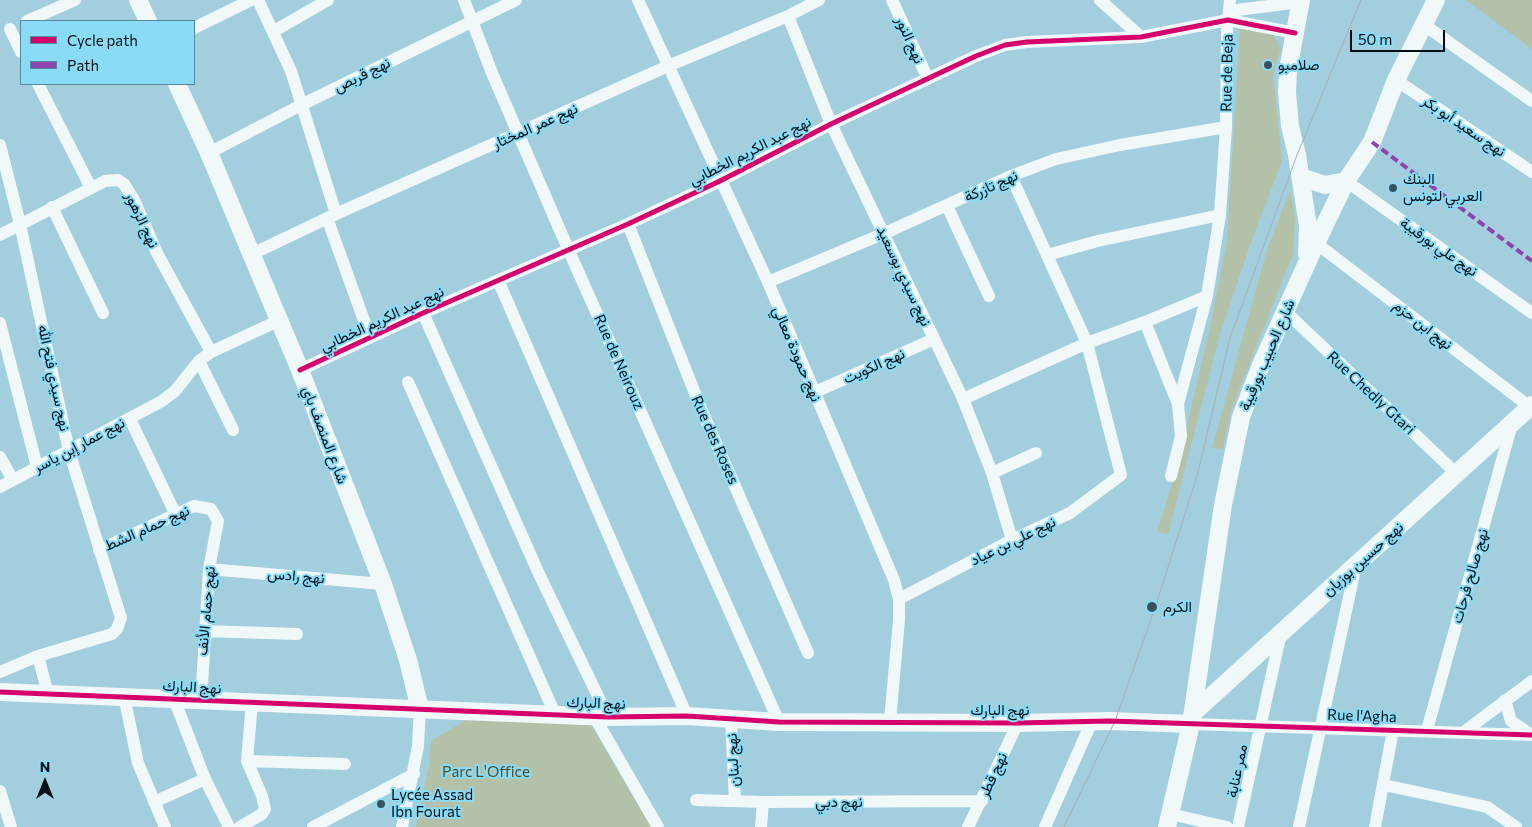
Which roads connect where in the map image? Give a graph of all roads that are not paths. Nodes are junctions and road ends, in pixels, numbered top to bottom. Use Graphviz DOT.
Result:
graph roads {
  1 [pos="76,0"];
  2 [pos="138,0"];
  3 [pos="251,0"];
  4 [pos="258,0"];
  5 [pos="328,0"];
  6 [pos="464,0"];
  7 [pos="516,0"];
  8 [pos="638,0"];
  9 [pos="819,0"];
  10 [pos="892,0"];
  11 [pos="1100,0"];
  12 [pos="1436,0"];
  13 [pos="1301,1"];
  14 [pos="1262,3"];
  15 [pos="1229,10"];
  16 [pos="788,16"];
  17 [pos="29,20"];
  18 [pos="148,20"];
  19 [pos="473,21"];
  20 [pos="1423,24"];
  21 [pos="195,28"];
  22 [pos="10,29"];
  23 [pos="274,32"];
  24 [pos="1296,33"];
  25 [pos="1141,37"];
  26 [pos="20,50"];
  27 [pos="668,66"];
  28 [pos="928,79"];
  29 [pos="1396,80"];
  30 [pos="38,85"];
  31 [pos="177,85"];
  32 [pos="1532,102"];
  33 [pos="301,105"];
  34 [pos="831,124"];
  35 [pos="1226,127"];
  36 [pos="519,134"];
  37 [pos="0,146"];
  38 [pos="209,152"];
  39 [pos="1532,172"];
  40 [pos="1011,176"];
  41 [pos="1301,177"];
  42 [pos="720,181"];
  43 [pos="1346,181"];
  44 [pos="90,188"];
  45 [pos="947,206"];
  46 [pos="52,207"];
  47 [pos="1220,215"];
  48 [pos="331,216"];
  49 [pos="20,224"];
  50 [pos="628,224"];
  51 [pos="884,233"];
  52 [pos="0,235"];
  53 [pos="1316,243"];
  54 [pos="569,251"];
  55 [pos="252,254"];
  56 [pos="1047,255"];
  57 [pos="1306,264"];
  58 [pos="498,280"];
  59 [pos="768,282"];
  60 [pos="990,296"];
  61 [pos="1207,296"];
  62 [pos="1285,311"];
  63 [pos="103,313"];
  64 [pos="423,313"];
  65 [pos="1532,313"];
  66 [pos="280,320"];
  67 [pos="1145,322"];
  68 [pos="0,323"];
  69 [pos="370,336"];
  70 [pos="934,340"];
  71 [pos="1087,343"];
  72 [pos="211,352"];
  73 [pos="199,361"];
  74 [pos="300,370"];
  75 [pos="408,382"];
  76 [pos="813,393"];
  77 [pos="963,399"];
  78 [pos="1178,404"];
  79 [pos="1531,406"];
  80 [pos="130,419"];
  81 [pos="1512,423"];
  82 [pos="233,430"];
  83 [pos="69,451"];
  84 [pos="1036,452"];
  85 [pos="0,457"];
  86 [pos="37,467"];
  87 [pos="992,473"];
  88 [pos="1457,474"];
  89 [pos="1171,476"];
  90 [pos="13,480"];
  91 [pos="0,487"];
  92 [pos="175,513"];
  93 [pos="218,521"];
  94 [pos="1012,540"];
  95 [pos="99,550"];
  96 [pos="1356,565"];
  97 [pos="209,568"];
  98 [pos="383,584"];
  99 [pos="899,598"];
  100 [pos="204,631"];
  101 [pos="1281,632"];
  102 [pos="297,634"];
  103 [pos="808,653"];
  104 [pos="38,656"];
  105 [pos="0,672"];
  106 [pos="1532,681"];
  107 [pos="0,692"];
  108 [pos="48,694"];
  109 [pos="124,696"];
  110 [pos="174,699"];
  111 [pos="1505,700"];
  112 [pos="201,702"];
  113 [pos="252,702"];
  114 [pos="420,709"];
  115 [pos="555,714"];
  116 [pos="601,716"];
  117 [pos="687,716"];
  118 [pos="1192,718"];
  119 [pos="731,720"];
  120 [pos="1092,721"];
  121 [pos="779,722"];
  122 [pos="890,722"];
  123 [pos="1018,723"];
  124 [pos="1260,725"];
  125 [pos="1320,727"];
  126 [pos="1394,730"];
  127 [pos="1427,730"];
  128 [pos="1466,731"];
  129 [pos="1532,735"];
  130 [pos="247,761"];
  131 [pos="345,764"];
  132 [pos="414,774"];
  133 [pos="205,779"];
  134 [pos="1384,785"];
  135 [pos="0,791"];
  136 [pos="696,800"];
  137 [pos="982,800"];
  138 [pos="735,801"];
  139 [pos="154,802"];
  140 [pos="763,802"];
  141 [pos="1168,820"];
  142 [pos="12,827"];
  143 [pos="165,827"];
  144 [pos="229,827"];
  145 [pos="240,827"];
  146 [pos="313,827"];
  147 [pos="402,827"];
  148 [pos="658,827"];
  149 [pos="761,827"];
  150 [pos="968,827"];
  151 [pos="1045,827"];
  152 [pos="1227,827"];
  153 [pos="1238,827"];
  154 [pos="1299,827"];
  155 [pos="1376,827"];
  156 [pos="1516,827"];
  1 -- 17 [label="street"];
  2 -- 18 [label="street"];
  3 -- 21 [label="street"];
  4 -- 23 [label="street"];
  5 -- 23 [label="street"];
  6 -- 19 [label="street, Rue de Neirouz"];
  7 -- 19 [label="street, نهج قربص"];
  8 -- 27 [label="street, نهج حمودة معالي"];
  9 -- 16 [label="street, نهج عمر المختار"];
  10 -- 28 [label="street, نهج النور"];
  11 -- 25 [label="street"];
  12 -- 20 [label="street, شارع الحبيب بورقيبة"];
  13 -- 14 [label="street, نهج عبد الكريم الخطابي"];
  13 -- 24 [label="street"];
  14 -- 15 [label="street, نهج عبد الكريم الخطابي"];
  15 -- 24 [label="street"];
  15 -- 25 [label="street, نهج عبد الكريم الخطابي"];
  15 -- 35 [label="street, Rue de Beja"];
  16 -- 27 [label="street, نهج عمر المختار"];
  16 -- 34 [label="street, نهج سيدي بوسعيد"];
  19 -- 33 [label="street, نهج قربص"];
  19 -- 36 [label="street, Rue de Neirouz"];
  20 -- 29 [label="street, شارع الحبيب بورقيبة"];
  20 -- 32 [label="street"];
  22 -- 26 [label="street"];
  23 -- 33 [label="street"];
  24 -- 41 [label="street"];
  25 -- 28 [label="street, نهج عبد الكريم الخطابي"];
  27 -- 36 [label="street, نهج عمر المختار"];
  27 -- 42 [label="street, نهج حمودة معالي"];
  28 -- 34 [label="street, نهج عبد الكريم الخطابي"];
  29 -- 39 [label="street, نهج سعيد أبو بكر"];
  29 -- 43 [label="street, شارع الحبيب بورقيبة"];
  30 -- 44 [label="street"];
  31 -- 38 [label="street, شارع المنصف باي"];
  33 -- 38 [label="street, نهج قربص"];
  33 -- 48 [label="street"];
  34 -- 42 [label="street, نهج عبد الكريم الخطابي"];
  34 -- 51 [label="street, نهج سيدي بوسعيد"];
  35 -- 40 [label="street, نهج تازركة"];
  35 -- 47 [label="street, Rue de Beja"];
  36 -- 48 [label="street, نهج عمر المختار"];
  36 -- 54 [label="street, Rue de Neirouz"];
  37 -- 49 [label="street, نهج سيدي فتح الله"];
  38 -- 55 [label="street, شارع المنصف باي"];
  40 -- 45 [label="street, نهج تازركة"];
  40 -- 56 [label="street"];
  41 -- 43 [label="street"];
  41 -- 57 [label="street"];
  42 -- 50 [label="street, نهج عبد الكريم الخطابي"];
  42 -- 59 [label="street, نهج حمودة معالي"];
  43 -- 53 [label="street, شارع الحبيب بورقيبة"];
  43 -- 65 [label="street, نهج علي بورقيبة"];
  44 -- 46 [label="street, نهج الزهور"];
  44 -- 72 [label="street, نهج الزهور"];
  45 -- 51 [label="street, نهج تازركة"];
  45 -- 60 [label="street"];
  46 -- 49 [label="street, نهج الزهور"];
  46 -- 63 [label="street"];
  47 -- 56 [label="street"];
  47 -- 61 [label="street, Rue de Beja"];
  48 -- 55 [label="street, نهج عمر المختار"];
  48 -- 69 [label="street"];
  49 -- 52 [label="street, نهج الزهور"];
  49 -- 83 [label="street, نهج سيدي فتح الله"];
  50 -- 54 [label="street, نهج عبد الكريم الخطابي"];
  50 -- 103 [label="street, Rue des Roses"];
  51 -- 59 [label="street, نهج تازركة"];
  51 -- 70 [label="street, نهج سيدي بوسعيد"];
  53 -- 57 [label="street, شارع الحبيب بورقيبة"];
  53 -- 79 [label="street, نهج ابن حزم"];
  54 -- 58 [label="street, نهج عبد الكريم الخطابي"];
  54 -- 121 [label="street, Rue de Neirouz"];
  55 -- 66 [label="street, شارع المنصف باي"];
  56 -- 71 [label="street"];
  57 -- 62 [label="street, شارع الحبيب بورقيبة"];
  58 -- 64 [label="street, نهج عبد الكريم الخطابي"];
  58 -- 117 [label="street"];
  59 -- 76 [label="street, نهج حمودة معالي"];
  61 -- 67 [label="street"];
  61 -- 78 [label="street, Rue de Beja"];
  62 -- 88 [label="street, Rue Chedly Gtari"];
  62 -- 118 [label="street, شارع الحبيب بورقيبة"];
  64 -- 69 [label="street, نهج عبد الكريم الخطابي"];
  64 -- 116 [label="street"];
  66 -- 72 [label="street, نهج عمار إبن ياسر"];
  66 -- 74 [label="street, شارع المنصف باي"];
  67 -- 71 [label="street"];
  67 -- 78 [label="street"];
  68 -- 86 [label="street"];
  69 -- 74 [label="street, نهج عبد الكريم الخطابي"];
  70 -- 76 [label="street, نهج الكويت"];
  70 -- 77 [label="street, نهج سيدي بوسعيد"];
  71 -- 77 [label="street"];
  71 -- 94 [label="street, نهج علي بن عياد"];
  72 -- 73 [label="street, نهج عمار إبن ياسر"];
  73 -- 80 [label="street, نهج عمار إبن ياسر"];
  73 -- 82 [label="street"];
  74 -- 98 [label="street, شارع المنصف باي"];
  75 -- 115 [label="street"];
  76 -- 99 [label="street, نهج حمودة معالي"];
  77 -- 87 [label="street, نهج سيدي بوسعيد"];
  78 -- 89 [label="street"];
  79 -- 81 [label="street, نهج حسين بوزيان"];
  80 -- 83 [label="street, نهج عمار إبن ياسر"];
  80 -- 92 [label="street"];
  81 -- 88 [label="street, نهج حسين بوزيان"];
  81 -- 127 [label="street, نهج صالح فرحات"];
  83 -- 86 [label="street, نهج عمار إبن ياسر"];
  83 -- 95 [label="street, نهج سيدي فتح الله"];
  84 -- 87 [label="street"];
  85 -- 90 [label="street"];
  86 -- 90 [label="street, نهج عمار إبن ياسر"];
  87 -- 94 [label="street, نهج سيدي بوسعيد"];
  88 -- 96 [label="street, نهج حسين بوزيان"];
  90 -- 91 [label="street, نهج عمار إبن ياسر"];
  92 -- 93 [label="street, نهج حمام الشط"];
  92 -- 95 [label="street, نهج حمام الشط"];
  93 -- 97 [label="street, نهج حمام الأنف"];
  94 -- 99 [label="street, نهج علي بن عياد"];
  95 -- 104 [label="street, نهج سيدي فتح الله"];
  96 -- 101 [label="street, نهج حسين بوزيان"];
  96 -- 125 [label="street"];
  97 -- 98 [label="street, نهج رادس"];
  97 -- 100 [label="street, نهج حمام الأنف"];
  98 -- 114 [label="street, شارع المنصف باي"];
  99 -- 122 [label="street, نهج حمودة معالي"];
  100 -- 102 [label="street"];
  100 -- 112 [label="street, نهج حمام الأنف"];
  101 -- 118 [label="street, نهج حسين بوزيان"];
  101 -- 124 [label="street, ممر عنابة"];
  104 -- 105 [label="street"];
  104 -- 108 [label="street"];
  106 -- 111 [label="street"];
  107 -- 108 [label="street, نهج البارك"];
  108 -- 109 [label="street, نهج البارك"];
  109 -- 110 [label="street, نهج البارك"];
  109 -- 139 [label="street"];
  110 -- 112 [label="street, نهج البارك"];
  110 -- 133 [label="street"];
  111 -- 128 [label="street"];
  111 -- 129 [label="street"];
  112 -- 113 [label="street, نهج البارك"];
  113 -- 114 [label="street, نهج البارك"];
  113 -- 130 [label="street"];
  114 -- 115 [label="street, نهج البارك"];
  114 -- 132 [label="street"];
  115 -- 116 [label="street, نهج البارك"];
  116 -- 117 [label="street, نهج البارك"];
  116 -- 148 [label="street"];
  117 -- 119 [label="street, نهج البارك"];
  118 -- 120 [label="street, نهج البارك"];
  118 -- 124 [label="street, Rue l'Agha"];
  118 -- 141 [label="street, شارع الحبيب بورقيبة"];
  119 -- 121 [label="street, نهج البارك"];
  119 -- 138 [label="street, نهج لبنان"];
  120 -- 123 [label="street, نهج البارك"];
  120 -- 151 [label="street"];
  121 -- 122 [label="street, نهج البارك"];
  122 -- 123 [label="street, نهج البارك"];
  123 -- 137 [label="street, نهج قطر"];
  124 -- 125 [label="street, Rue l'Agha"];
  124 -- 153 [label="street, ممر عنابة"];
  125 -- 126 [label="street, Rue l'Agha"];
  125 -- 154 [label="street"];
  126 -- 127 [label="street, Rue l'Agha"];
  126 -- 134 [label="street"];
  127 -- 128 [label="street, Rue l'Agha"];
  128 -- 129 [label="street, Rue l'Agha"];
  130 -- 131 [label="street"];
  130 -- 145 [label="street"];
  132 -- 146 [label="street"];
  132 -- 147 [label="street"];
  133 -- 139 [label="street"];
  133 -- 144 [label="street"];
  134 -- 155 [label="street"];
  134 -- 156 [label="street"];
  135 -- 142 [label="street"];
  136 -- 138 [label="street, نهج دبي"];
  137 -- 140 [label="street, نهج دبي"];
  137 -- 150 [label="street, نهج قطر"];
  138 -- 140 [label="street, نهج دبي"];
  139 -- 143 [label="street"];
  140 -- 149 [label="street"];
  141 -- 152 [label="street"];
}
